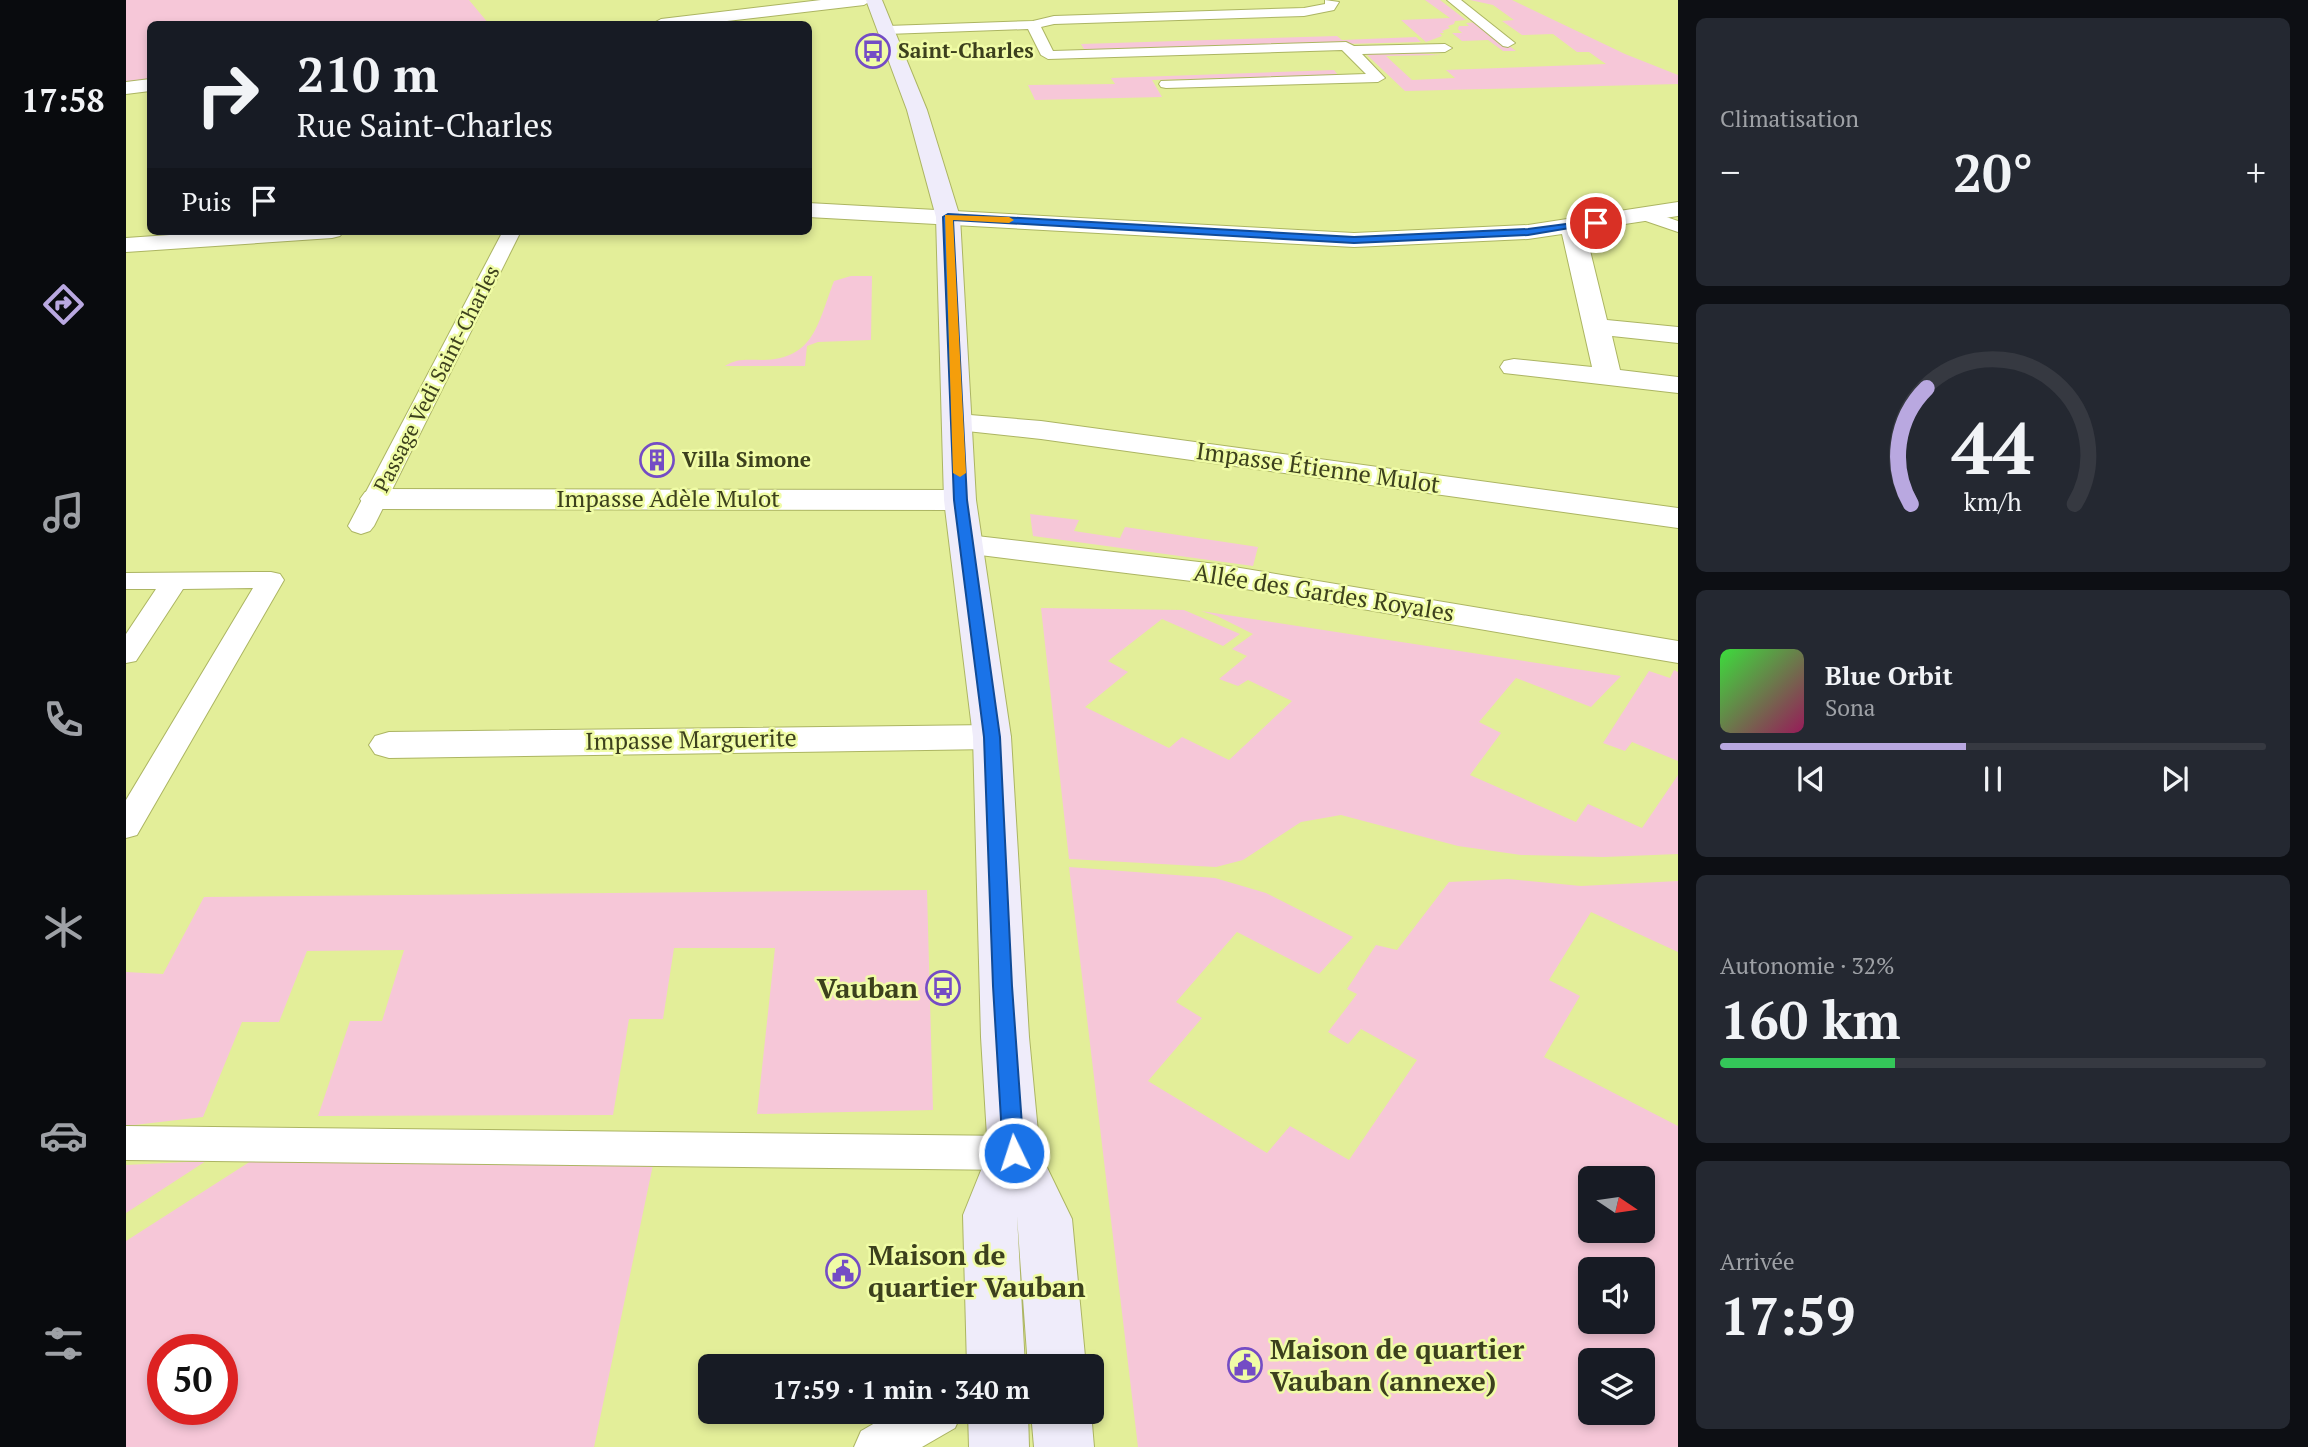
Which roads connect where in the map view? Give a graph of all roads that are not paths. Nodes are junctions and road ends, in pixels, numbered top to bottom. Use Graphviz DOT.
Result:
graph roads {
  1 [pos="864,0"];
  2 [pos="874,0"];
  3 [pos="1331,0"];
  4 [pos="1453,0"];
  5 [pos="686,21"];
  6 [pos="1033,25"];
  7 [pos="887,30"];
  8 [pos="1508,43"];
  9 [pos="1445,48"];
  10 [pos="1350,50"];
  11 [pos="1166,84"];
  12 [pos="147,85"];
  13 [pos="126,88"];
  14 [pos="1678,209"];
  15 [pos="812,210"];
  16 [pos="1643,214"];
  17 [pos="948,217"];
  18 [pos="1572,227"];
  19 [pos="1678,227"];
  20 [pos="273,235"];
  21 [pos="510,235"];
  22 [pos="126,245"];
  23 [pos="1596,327"];
  24 [pos="1678,335"];
  25 [pos="1514,367"];
  26 [pos="1608,377"];
  27 [pos="1678,385"];
  28 [pos="958,423"];
  29 [pos="376,499"];
  30 [pos="960,500"];
  31 [pos="1678,518"];
  32 [pos="361,526"];
  33 [pos="968,545"];
  34 [pos="175,580"];
  35 [pos="126,581"];
  36 [pos="1678,652"];
  37 [pos="126,655"];
  38 [pos="992,737"];
  39 [pos="389,745"];
  40 [pos="126,827"];
  41 [pos="126,1143"];
  42 [pos="1014,1153"];
  43 [pos="995,1354"];
  44 [pos="1056,1354"];
  45 [pos="918,1424"];
  46 [pos="998,1424"];
  47 [pos="1062,1424"];
  48 [pos="877,1447"];
  49 [pos="999,1447"];
  50 [pos="1064,1447"];
  1 -- 5 [label="street"];
  2 -- 7 [label="main road"];
  3 -- 6 [label="lane"];
  4 -- 8 [label="lane"];
  6 -- 7 [label="lane"];
  6 -- 10 [label="lane"];
  7 -- 17 [label="main road"];
  9 -- 10 [label="lane"];
  10 -- 11 [label="lane"];
  12 -- 13 [label="street"];
  14 -- 16 [label="street"];
  15 -- 17 [label="street"];
  16 -- 18 [label="street"];
  16 -- 19 [label="lane"];
  17 -- 18 [label="street"];
  17 -- 28 [label="main road"];
  18 -- 23 [label="street"];
  20 -- 22 [label="street"];
  21 -- 29 [label="lane, Passage Vedi Saint-Charles"];
  23 -- 24 [label="street"];
  23 -- 26 [label="street"];
  25 -- 26 [label="street"];
  26 -- 27 [label="street"];
  28 -- 30 [label="main road"];
  28 -- 31 [label="street, Impasse Étienne Mulot"];
  29 -- 30 [label="street, Impasse Adèle Mulot"];
  29 -- 32 [label="lane, Passage Vedi Saint-Charles"];
  30 -- 33 [label="main road"];
  33 -- 36 [label="street, Allée des Gardes Royales"];
  33 -- 38 [label="main road"];
  34 -- 35 [label="lane"];
  34 -- 37 [label="lane"];
  34 -- 40 [label="lane"];
  38 -- 39 [label="street, Impasse Marguerite"];
  38 -- 42 [label="main road"];
  41 -- 42 [label="lane"];
  42 -- 43 [label="main road"];
  42 -- 44 [label="main road"];
  45 -- 48 [label="lane"];
  46 -- 49 [label="main road"];
  47 -- 50 [label="main road"];
}
